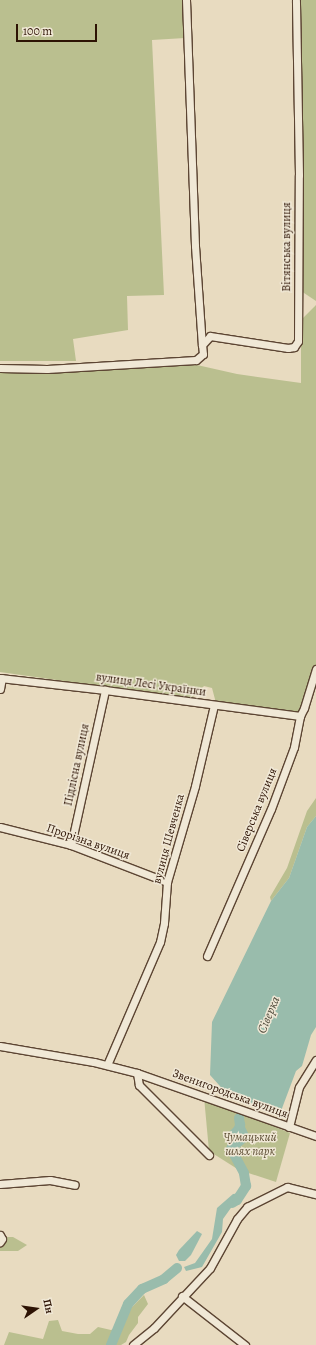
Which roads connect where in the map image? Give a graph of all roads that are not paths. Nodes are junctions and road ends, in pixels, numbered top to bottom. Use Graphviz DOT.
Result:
graph roads {
  1 [pos="186,0"];
  2 [pos="296,0"];
  3 [pos="202,344"];
  4 [pos="0,368"];
  5 [pos="316,668"];
  6 [pos="1,678"];
  7 [pos="0,688"];
  8 [pos="105,690"];
  9 [pos="214,705"];
  10 [pos="300,716"];
  11 [pos="0,827"];
  12 [pos="70,845"];
  13 [pos="167,882"];
  14 [pos="207,956"];
  15 [pos="0,1046"];
  16 [pos="316,1060"];
  17 [pos="107,1065"];
  18 [pos="137,1073"];
  19 [pos="289,1127"];
  20 [pos="316,1136"];
  21 [pos="209,1155"];
  22 [pos="0,1184"];
  23 [pos="75,1184"];
  24 [pos="316,1194"];
  25 [pos="0,1235"];
  26 [pos="0,1242"];
  27 [pos="182,1296"];
  28 [pos="134,1345"];
  29 [pos="245,1345"];
  1 -- 3 [label="street"];
  2 -- 3 [label="street, Вітянська вулиця"];
  3 -- 4 [label="street"];
  5 -- 10 [label="street, Сіверська вулиця"];
  6 -- 7 [label="street"];
  6 -- 8 [label="street, вулиця Лесі Українки"];
  8 -- 9 [label="street, вулиця Лесі Українки"];
  8 -- 12 [label="street, Підлісна вулиця"];
  9 -- 10 [label="street, вулиця Лесі Українки"];
  9 -- 13 [label="street, вулиця Шевченка"];
  10 -- 14 [label="street, Сіверська вулиця"];
  11 -- 12 [label="street, Прорізна вулиця"];
  12 -- 13 [label="street, Прорізна вулиця"];
  13 -- 17 [label="street, вулиця Шевченка"];
  15 -- 17 [label="street, Звенигородська вулиця"];
  16 -- 19 [label="street"];
  17 -- 18 [label="street, Звенигородська вулиця"];
  18 -- 19 [label="street, Звенигородська вулиця"];
  18 -- 21 [label="street"];
  19 -- 20 [label="street, Звенигородська вулиця"];
  22 -- 23 [label="street"];
  24 -- 27 [label="street"];
  25 -- 26 [label="street"];
  27 -- 28 [label="street"];
  27 -- 29 [label="street"];
}
